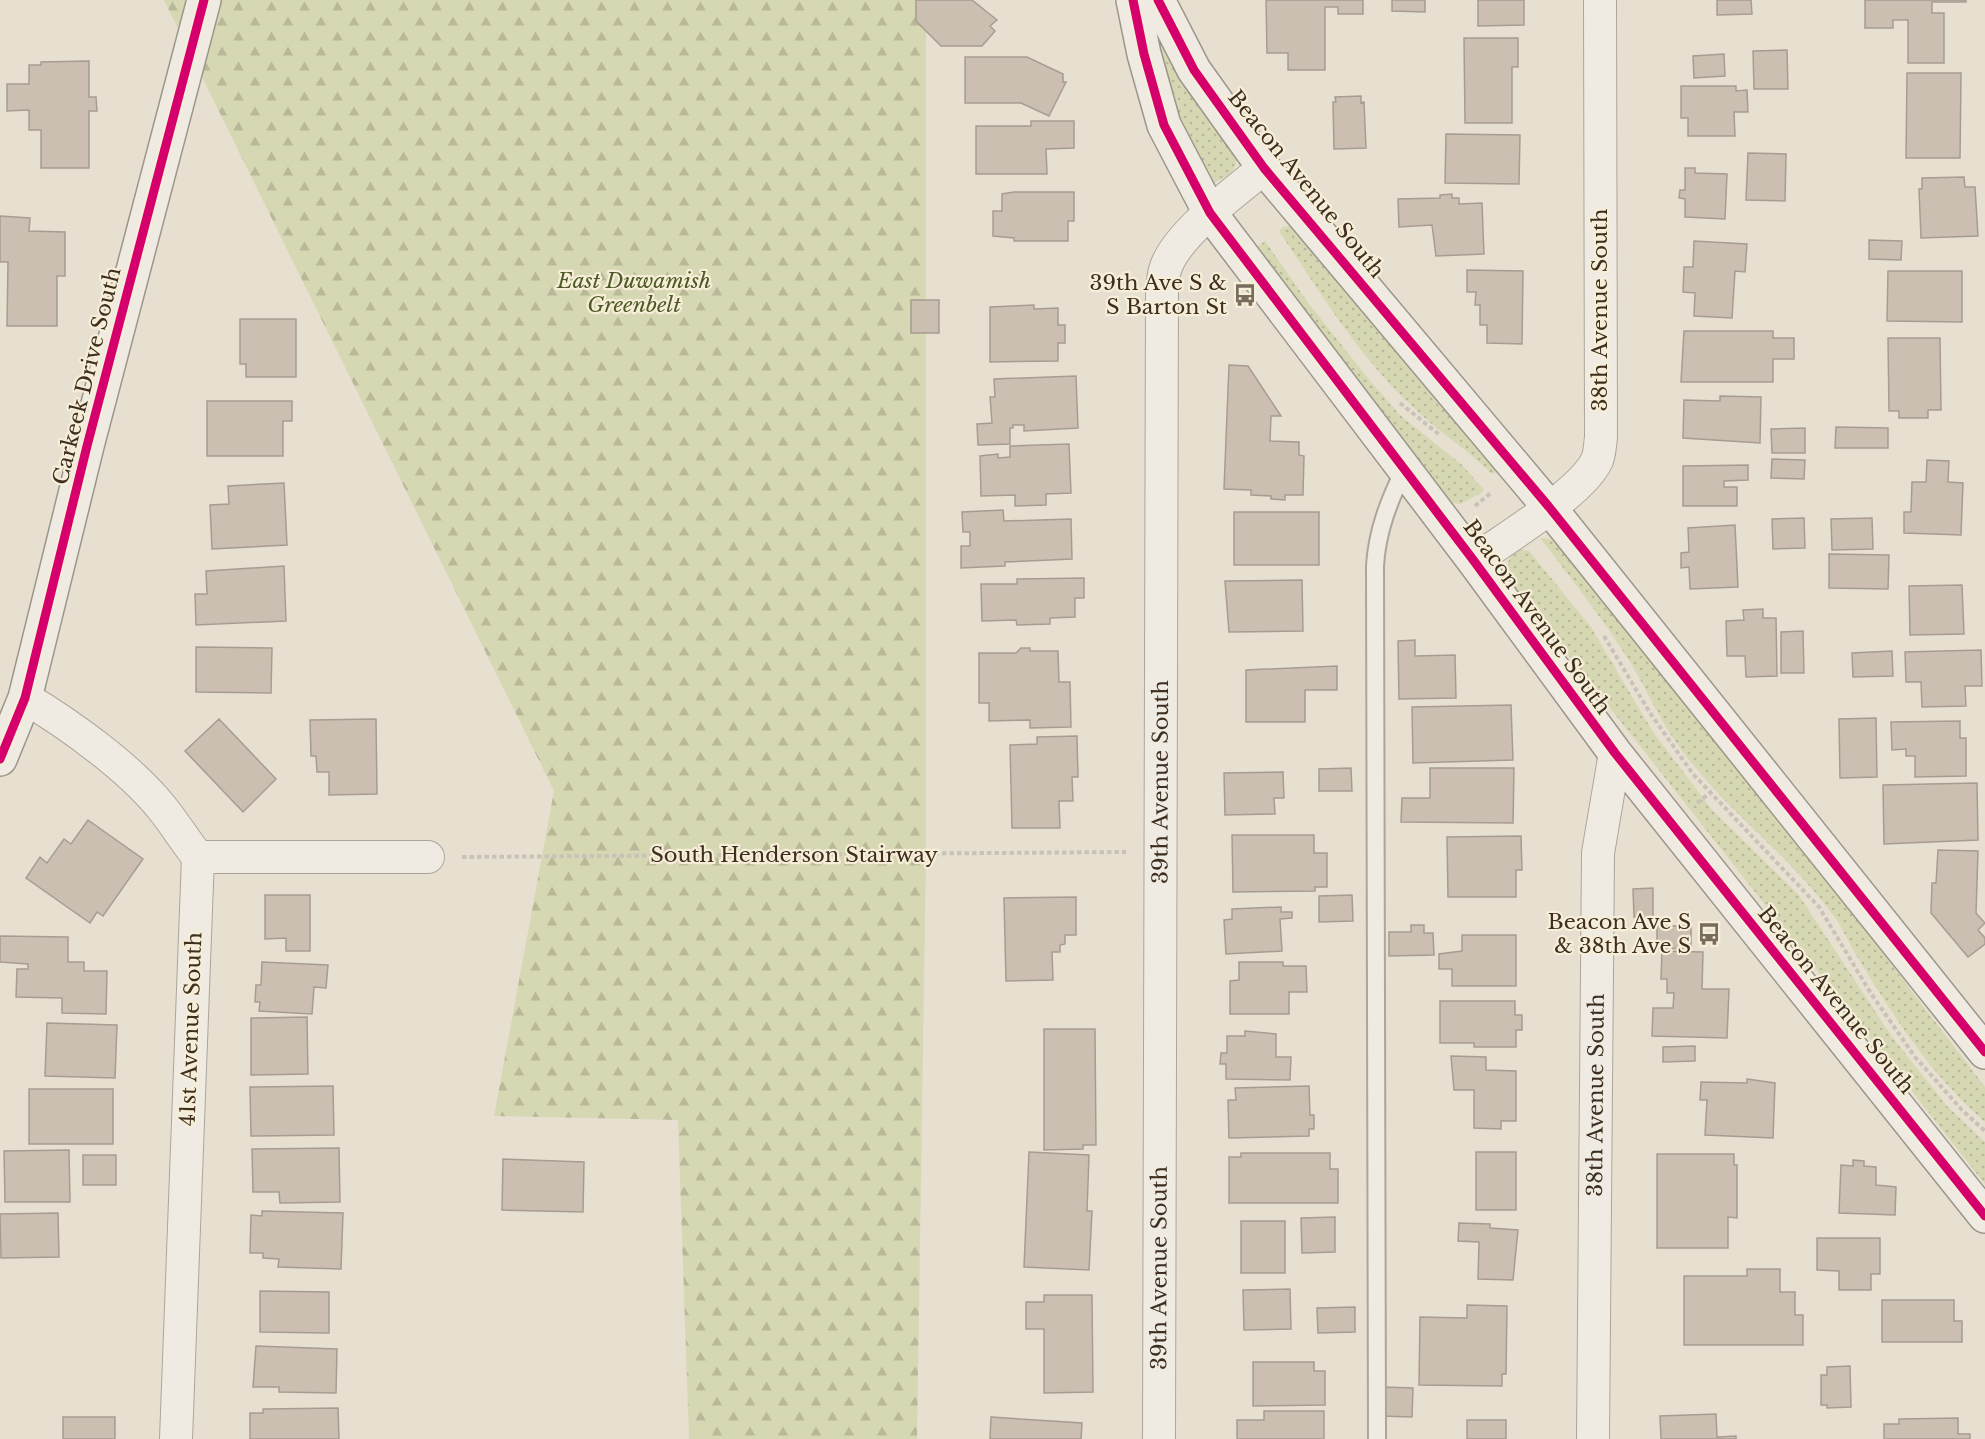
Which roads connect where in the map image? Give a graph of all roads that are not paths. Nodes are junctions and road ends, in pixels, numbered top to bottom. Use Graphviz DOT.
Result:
graph roads {
  1 [pos="204,0"];
  2 [pos="1133,0"];
  3 [pos="1158,0"];
  4 [pos="1600,0"];
  5 [pos="1264,168"];
  6 [pos="1210,213"];
  7 [pos="1404,470"];
  8 [pos="1549,507"];
  9 [pos="1474,561"];
  10 [pos="25,698"];
  11 [pos="1615,753"];
  12 [pos="0,759"];
  13 [pos="198,857"];
  14 [pos="428,857"];
  15 [pos="1985,1052"];
  16 [pos="1985,1216"];
  17 [pos="176,1439"];
  18 [pos="1159,1439"];
  19 [pos="1377,1439"];
  20 [pos="1593,1439"];
  1 -- 10 [label="main road, Carkeek Drive South"];
  2 -- 6 [label="main road, Beacon Avenue South"];
  3 -- 5 [label="main road, Beacon Avenue South"];
  4 -- 8 [label="street, 38th Avenue South"];
  5 -- 6 [label="street, 39th Avenue South"];
  5 -- 8 [label="main road, Beacon Avenue South"];
  6 -- 7 [label="main road, Beacon Avenue South"];
  6 -- 18 [label="street, 39th Avenue South"];
  7 -- 9 [label="main road, Beacon Avenue South"];
  7 -- 19 [label="lane"];
  8 -- 9 [label="street, 38th Avenue South"];
  8 -- 15 [label="main road, Beacon Avenue South"];
  9 -- 11 [label="main road, Beacon Avenue South"];
  10 -- 12 [label="main road, Carkeek Drive South"];
  10 -- 13 [label="street"];
  11 -- 16 [label="main road, Beacon Avenue South"];
  11 -- 20 [label="street, 38th Avenue South"];
  13 -- 14 [label="street"];
  13 -- 17 [label="street, 41st Avenue South"];
}
